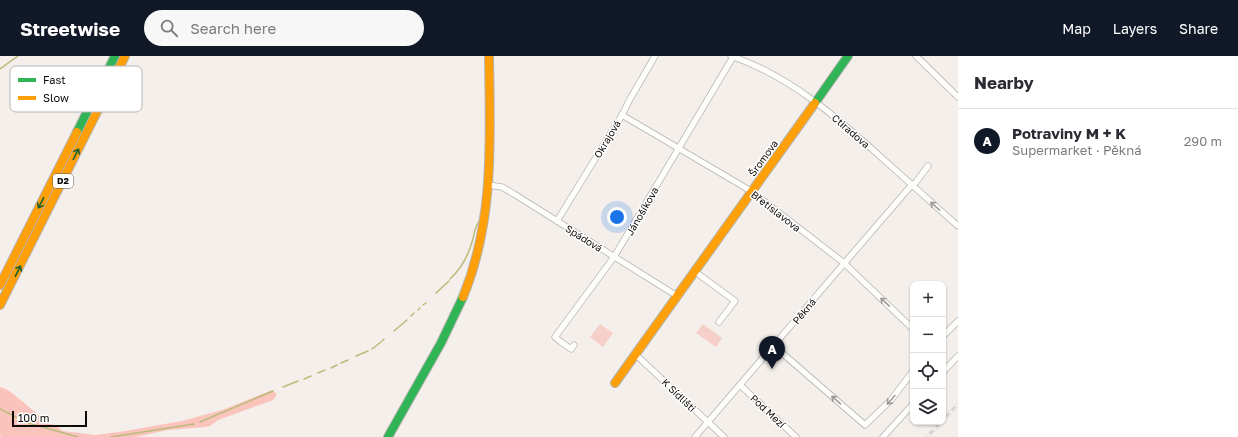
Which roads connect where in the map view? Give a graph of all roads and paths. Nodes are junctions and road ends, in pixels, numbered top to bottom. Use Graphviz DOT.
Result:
graph roads {
  1 [pos="115,56"];
  2 [pos="125,56"];
  3 [pos="489,56"];
  4 [pos="656,56"];
  5 [pos="848,56"];
  6 [pos="916,56"];
  7 [pos="731,57"];
  8 [pos="110,66"];
  9 [pos="120,66"];
  10 [pos="958,97"];
  11 [pos="816,102"];
  12 [pos="87,112"];
  13 [pos="97,112"];
  14 [pos="622,114"];
  15 [pos="679,148"];
  16 [pos="928,166"];
  17 [pos="488,185"];
  18 [pos="912,185"];
  19 [pos="751,191"];
  20 [pos="557,221"];
  21 [pos="958,226"];
  22 [pos="614,257"];
  23 [pos="844,263"];
  24 [pos="694,271"];
  25 [pos="0,285"];
  26 [pos="677,296"];
  27 [pos="0,306"];
  28 [pos="958,321"];
  29 [pos="719,322"];
  30 [pos="910,326"];
  31 [pos="946,333"];
  32 [pos="574,345"];
  33 [pos="774,346"];
  34 [pos="635,354"];
  35 [pos="958,356"];
  36 [pos="946,369"];
  37 [pos="910,375"];
  38 [pos="615,383"];
  39 [pos="740,385"];
  40 [pos="910,407"];
  41 [pos="708,422"];
  42 [pos="388,437"];
  43 [pos="695,437"];
  44 [pos="724,437"];
  45 [pos="796,437"];
  46 [pos="883,437"];
  1 -- 8 [label="main road, D2, one-way"];
  9 -- 2 [label="main road, D2, one-way"];
  3 -- 17 [label="main road"];
  4 -- 14 [label="street, Okrajová"];
  5 -- 11 [label="main road, Šromova"];
  6 -- 10 [label="street"];
  7 -- 11 [label="street, Ctiradova"];
  7 -- 15 [label="street, Jánošíkova"];
  11 -- 18 [label="street, Ctiradova"];
  11 -- 19 [label="main road, Šromova"];
  12 -- 25 [label="main road, D2, one-way"];
  27 -- 13 [label="main road, D2, one-way"];
  14 -- 15 [label="street, Břetislavova"];
  14 -- 20 [label="street, Okrajová"];
  15 -- 19 [label="street, Břetislavova"];
  15 -- 22 [label="street, Jánošíkova"];
  16 -- 18 [label="street, Pěkná"];
  17 -- 20 [label="street, Spádová"];
  17 -- 42 [label="main road"];
  21 -- 18 [label="street, Ctiradova, one-way"];
  18 -- 23 [label="street, Pěkná"];
  19 -- 23 [label="street, Břetislavova"];
  19 -- 24 [label="main road, Šromova"];
  20 -- 22 [label="street, Spádová"];
  22 -- 26 [label="street, Spádová"];
  22 -- 32 [label="street, Jánošíkova"];
  30 -- 23 [label="street, Břetislavova, one-way"];
  23 -- 33 [label="street, Pěkná"];
  24 -- 26 [label="main road, Šromova"];
  24 -- 29 [label="street"];
  26 -- 34 [label="main road, Šromova"];
  28 -- 31 [label="street"];
  37 -- 33 [label="street, one-way"];
  33 -- 39 [label="street, Pěkná"];
  34 -- 38 [label="main road, Šromova"];
  34 -- 41 [label="street, K Sídlišti"];
  35 -- 36 [label="street"];
  39 -- 41 [label="street, Pěkná"];
  39 -- 45 [label="street, Pod Mezí"];
  40 -- 46 [label="street"];
  41 -- 43 [label="street, Pěkná"];
  41 -- 44 [label="street, K Sídlišti"];
}
